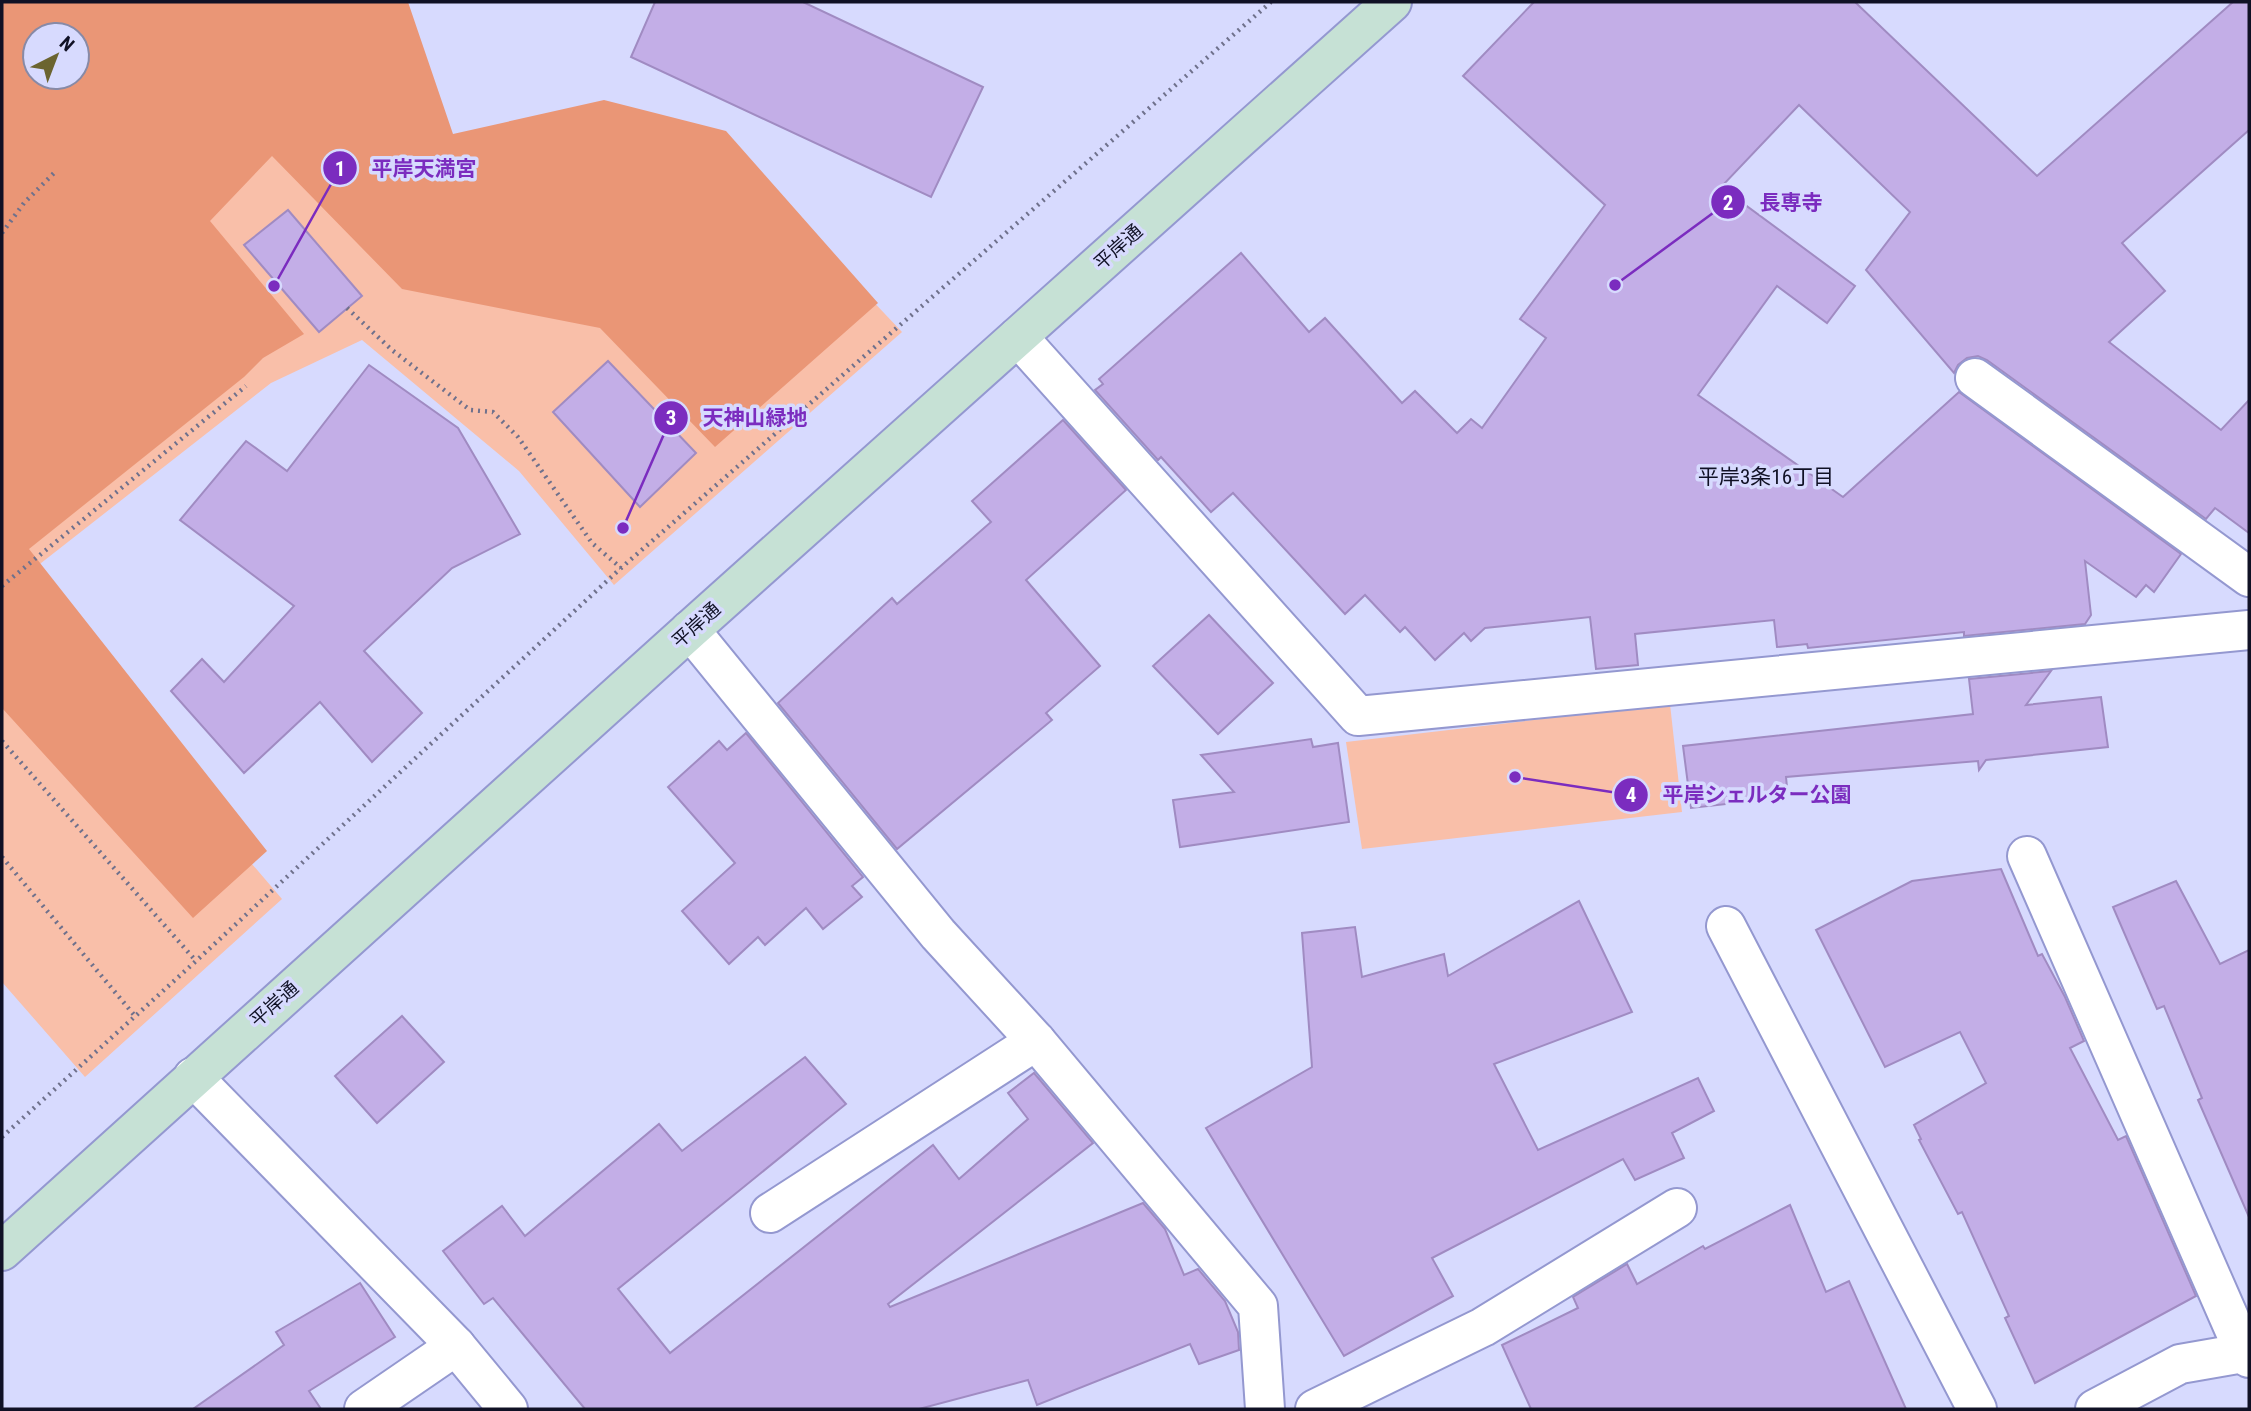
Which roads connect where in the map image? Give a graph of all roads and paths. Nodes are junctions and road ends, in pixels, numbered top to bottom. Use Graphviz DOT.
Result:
graph roads {
  1 [pos="1271,2"];
  2 [pos="1392,2"];
  3 [pos="54,173"];
  4 [pos="2,233"];
  5 [pos="347,308"];
  6 [pos="1018,337"];
  7 [pos="1975,378"];
  8 [pos="246,386"];
  9 [pos="621,568"];
  10 [pos="2249,577"];
  11 [pos="2,586"];
  12 [pos="690,630"];
  13 [pos="2249,630"];
  14 [pos="2,741"];
  15 [pos="2027,856"];
  16 [pos="2,857"];
  17 [pos="1726,926"];
  18 [pos="196,961"];
  19 [pos="135,1016"];
  20 [pos="1035,1041"];
  21 [pos="193,1077"];
  22 [pos="2,1137"];
  23 [pos="1676,1208"];
  24 [pos="771,1213"];
  25 [pos="2,1251"];
  26 [pos="456,1346"];
  27 [pos="2248,1355"];
  28 [pos="364,1409"];
  29 [pos="508,1409"];
  30 [pos="1265,1409"];
  31 [pos="1315,1409"];
  32 [pos="1977,1409"];
  33 [pos="2095,1409"];
  1 -- 9 [label="path"];
  2 -- 6 [label="street, 平岸通"];
  3 -- 4 [label="path"];
  5 -- 9 [label="path"];
  6 -- 12 [label="street, 平岸通"];
  6 -- 13 [label="street"];
  7 -- 10 [label="street"];
  8 -- 11 [label="path"];
  9 -- 18 [label="path"];
  12 -- 20 [label="street"];
  12 -- 21 [label="street, 平岸通"];
  14 -- 18 [label="path"];
  15 -- 27 [label="street"];
  16 -- 19 [label="path"];
  17 -- 32 [label="street"];
  18 -- 19 [label="path"];
  19 -- 22 [label="path"];
  20 -- 24 [label="street"];
  20 -- 30 [label="street"];
  21 -- 25 [label="street, 平岸通"];
  21 -- 26 [label="street"];
  23 -- 31 [label="street"];
  26 -- 28 [label="street"];
  26 -- 29 [label="street"];
  27 -- 33 [label="street"];
}
